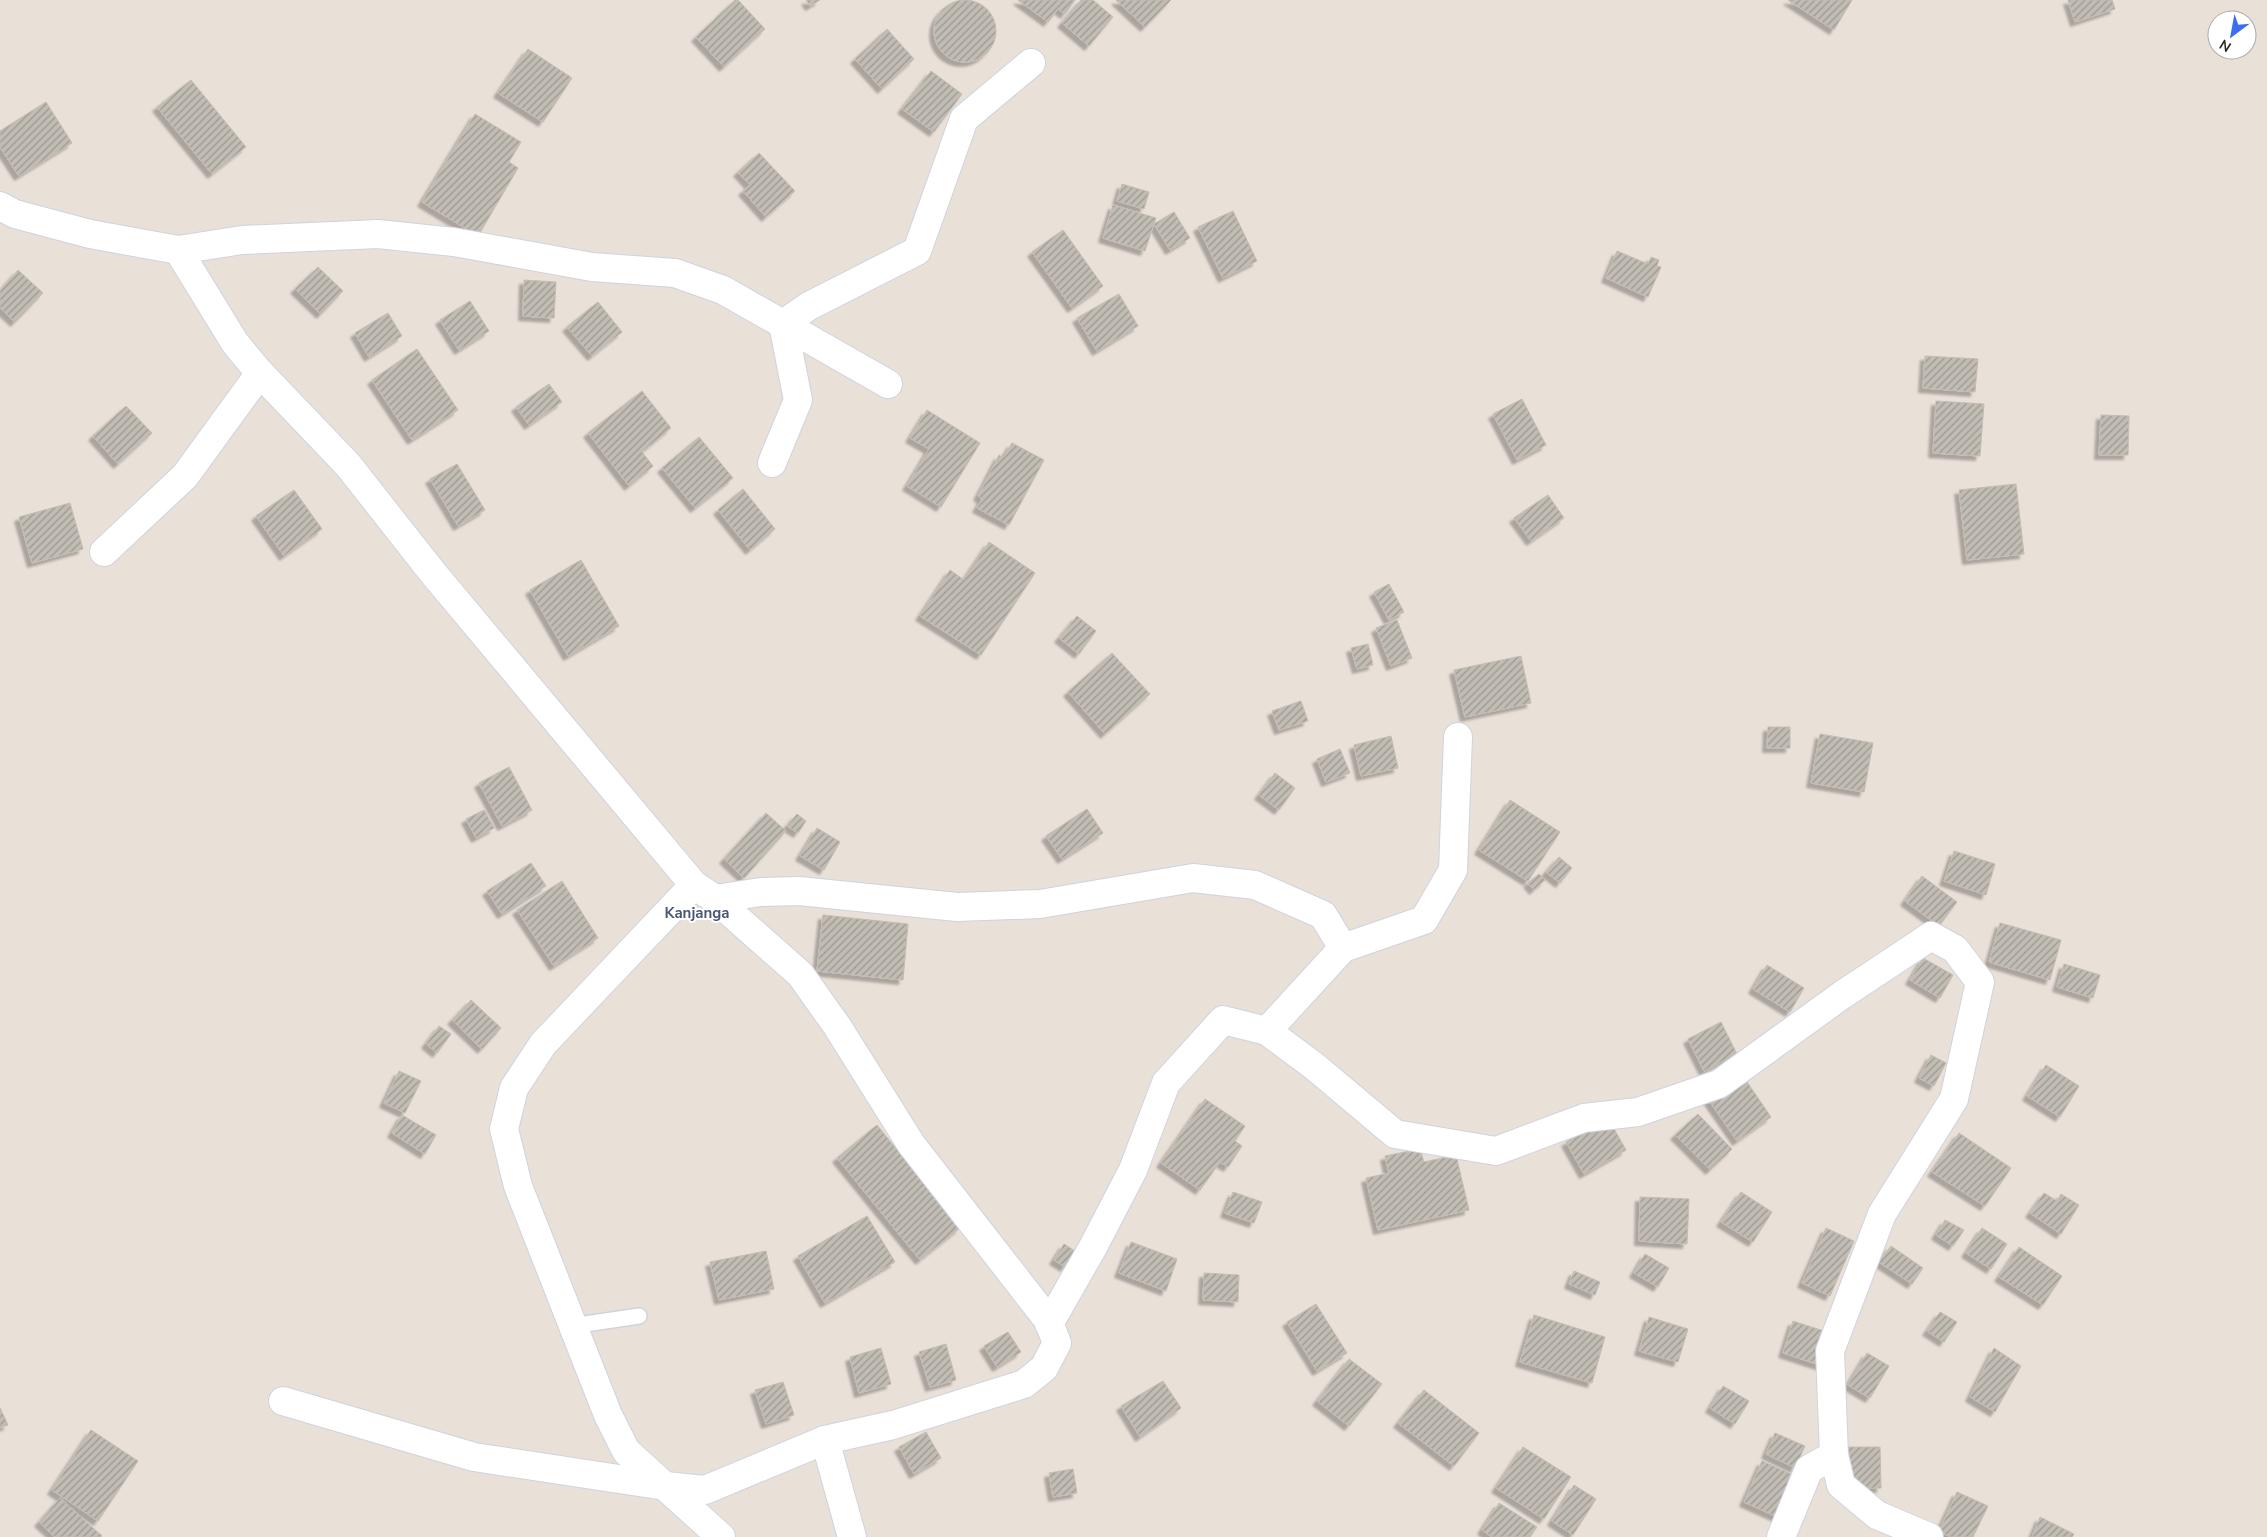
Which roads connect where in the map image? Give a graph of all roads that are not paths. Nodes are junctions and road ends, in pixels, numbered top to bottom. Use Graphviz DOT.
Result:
graph roads {
  1 [pos="1031,63"];
  2 [pos="0,206"];
  3 [pos="178,250"];
  4 [pos="783,324"];
  5 [pos="260,372"];
  6 [pos="888,384"];
  7 [pos="772,463"];
  8 [pos="104,552"];
  9 [pos="1458,737"];
  10 [pos="705,892"];
  11 [pos="1343,948"];
  12 [pos="1267,1031"];
  13 [pos="639,1316"];
  14 [pos="1049,1324"];
  15 [pos="572,1326"];
  16 [pos="283,1401"];
  17 [pos="824,1440"];
  18 [pos="1834,1455"];
  19 [pos="665,1486"];
  20 [pos="721,1537"];
  21 [pos="852,1537"];
  22 [pos="1781,1537"];
  23 [pos="1929,1537"];
  1 -- 4 [label="street"];
  2 -- 3 [label="street"];
  3 -- 4 [label="street"];
  3 -- 5 [label="street"];
  4 -- 6 [label="street"];
  4 -- 7 [label="street"];
  5 -- 8 [label="street"];
  5 -- 10 [label="street"];
  9 -- 11 [label="street"];
  10 -- 11 [label="street"];
  10 -- 14 [label="street"];
  10 -- 15 [label="street"];
  11 -- 12 [label="street"];
  12 -- 14 [label="street"];
  12 -- 18 [label="street"];
  13 -- 15 [label="lane"];
  14 -- 17 [label="street"];
  15 -- 19 [label="street"];
  16 -- 19 [label="street"];
  17 -- 19 [label="street"];
  17 -- 21 [label="street"];
  18 -- 22 [label="street"];
  18 -- 23 [label="street"];
  19 -- 20 [label="street"];
}
